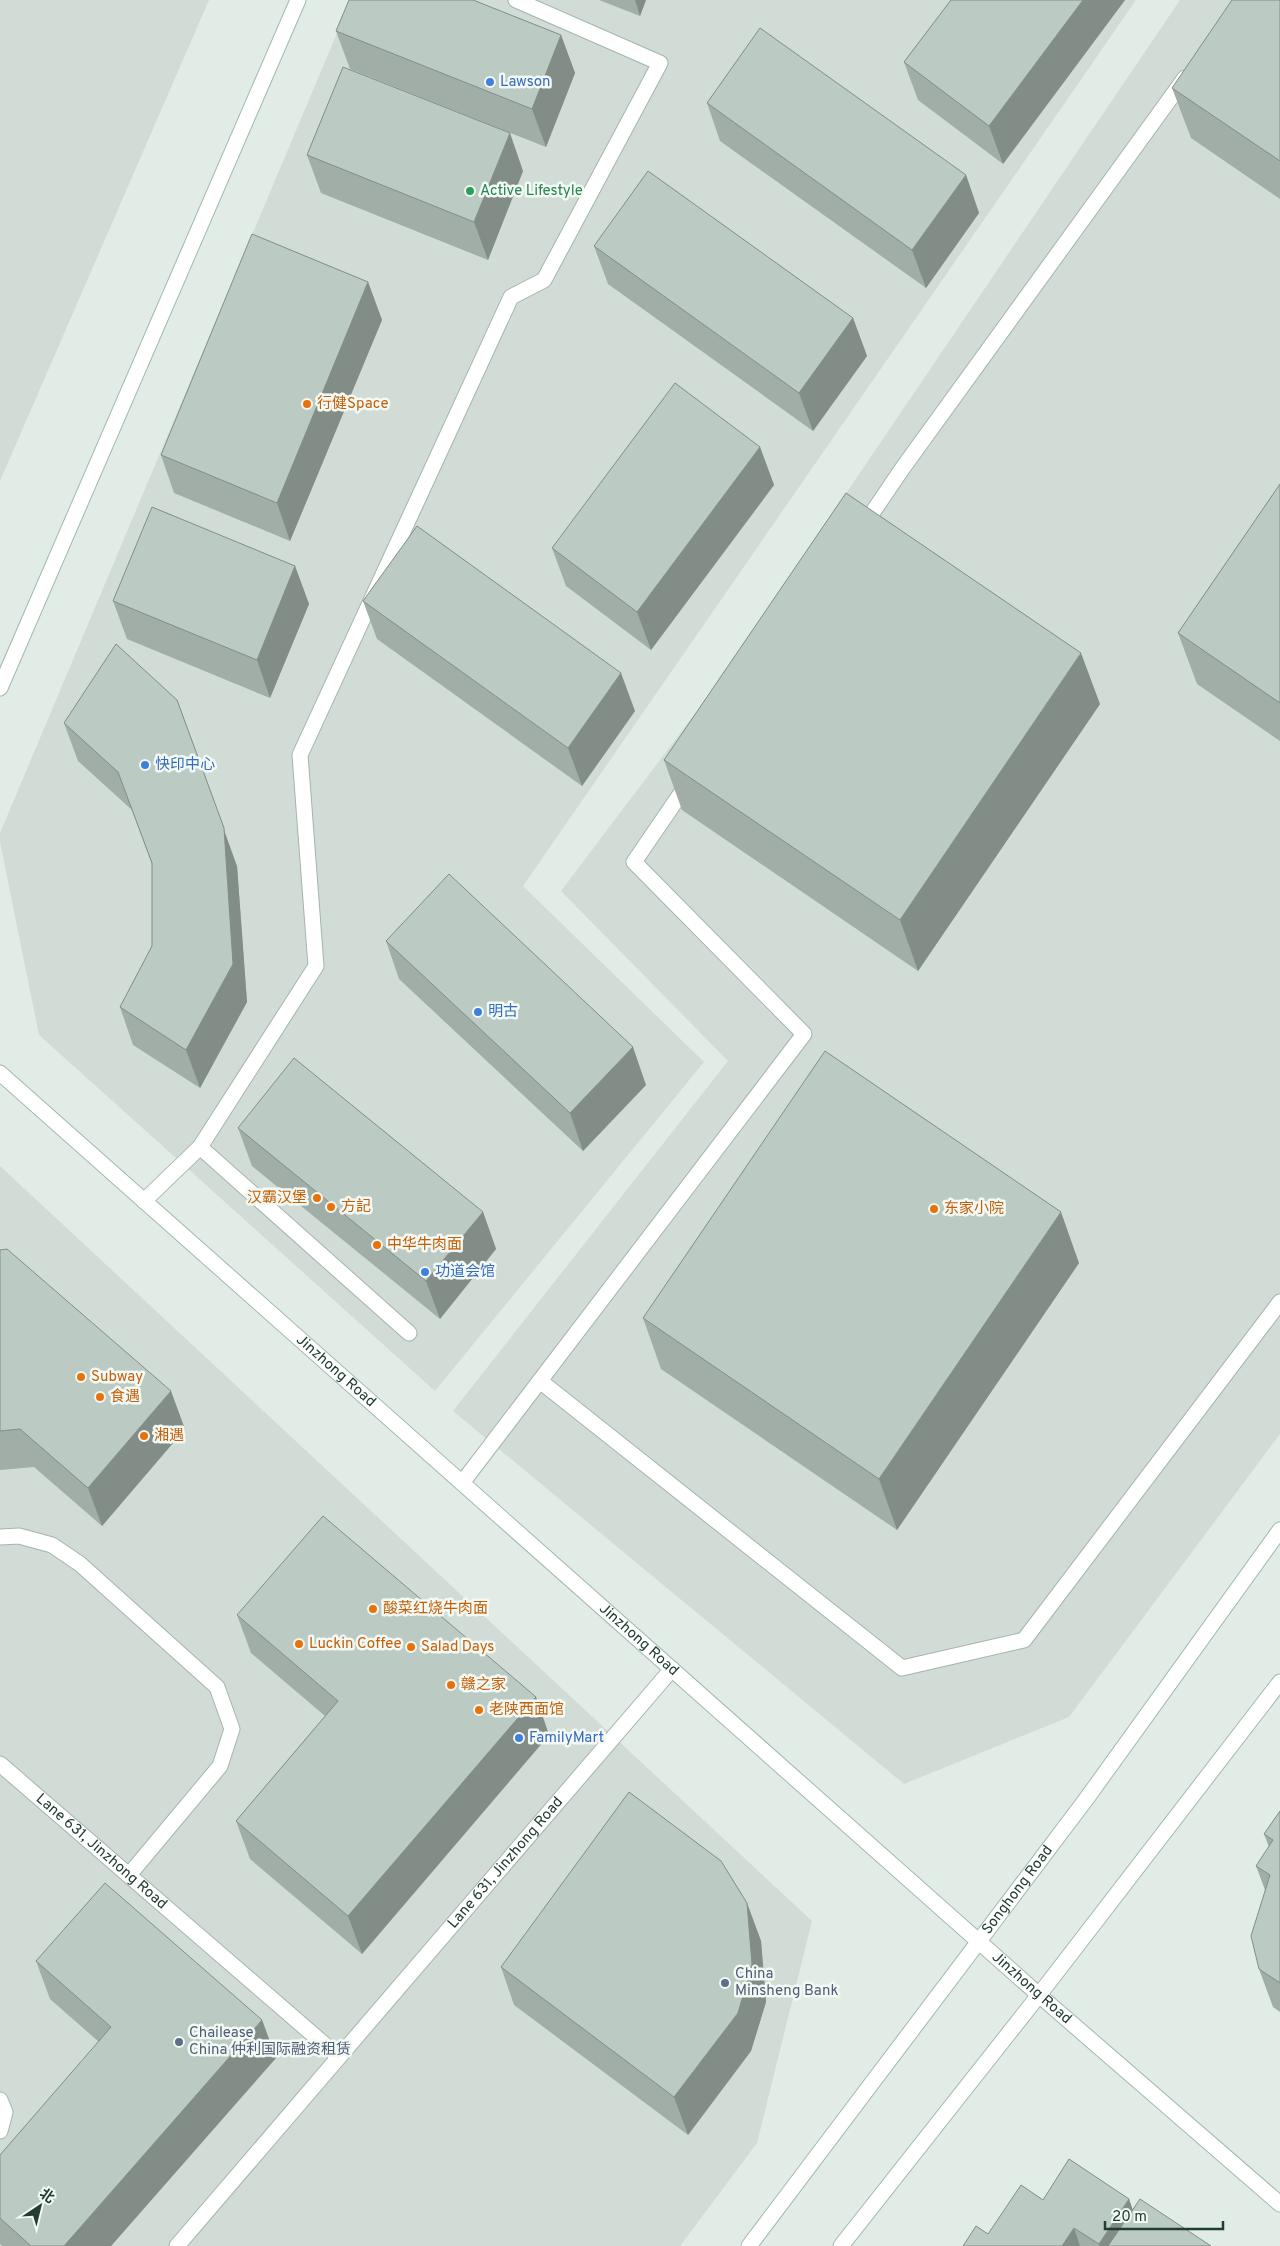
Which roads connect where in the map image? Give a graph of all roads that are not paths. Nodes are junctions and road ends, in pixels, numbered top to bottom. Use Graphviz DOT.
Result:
graph roads {
  1 [pos="298,0"];
  2 [pos="516,0"];
  3 [pos="1195,65"];
  4 [pos="852,543"];
  5 [pos="0,688"];
  6 [pos="696,772"];
  7 [pos="0,1073"];
  8 [pos="200,1147"];
  9 [pos="144,1201"];
  10 [pos="1280,1302"];
  11 [pos="410,1333"];
  12 [pos="540,1381"];
  13 [pos="462,1483"];
  14 [pos="1280,1530"];
  15 [pos="0,1537"];
  16 [pos="672,1669"];
  17 [pos="1280,1682"];
  18 [pos="0,1764"];
  19 [pos="129,1876"];
  20 [pos="980,1942"];
  21 [pos="1039,1995"];
  22 [pos="339,2057"];
  23 [pos="0,2100"];
  24 [pos="0,2131"];
  25 [pos="1280,2204"];
  26 [pos="177,2246"];
  27 [pos="749,2246"];
  28 [pos="841,2246"];
  1 -- 5 [label="street"];
  2 -- 8 [label="street"];
  3 -- 4 [label="street"];
  6 -- 12 [label="street"];
  7 -- 9 [label="street, Jinzhong Road"];
  8 -- 9 [label="street"];
  8 -- 11 [label="street"];
  9 -- 13 [label="street, Jinzhong Road"];
  10 -- 12 [label="street"];
  12 -- 13 [label="street"];
  13 -- 16 [label="street, Jinzhong Road"];
  14 -- 20 [label="street, Songhong Road"];
  15 -- 19 [label="street"];
  16 -- 20 [label="street, Jinzhong Road"];
  16 -- 22 [label="street, Lane 631, Jinzhong Road"];
  17 -- 21 [label="street"];
  18 -- 19 [label="street, Lane 631, Jinzhong Road"];
  19 -- 22 [label="street, Lane 631, Jinzhong Road"];
  20 -- 21 [label="street, Jinzhong Road"];
  20 -- 27 [label="street, Songhong Road"];
  21 -- 25 [label="street, Jinzhong Road"];
  21 -- 28 [label="street"];
  22 -- 26 [label="street, Lane 631, Jinzhong Road"];
  23 -- 24 [label="street"];
}
